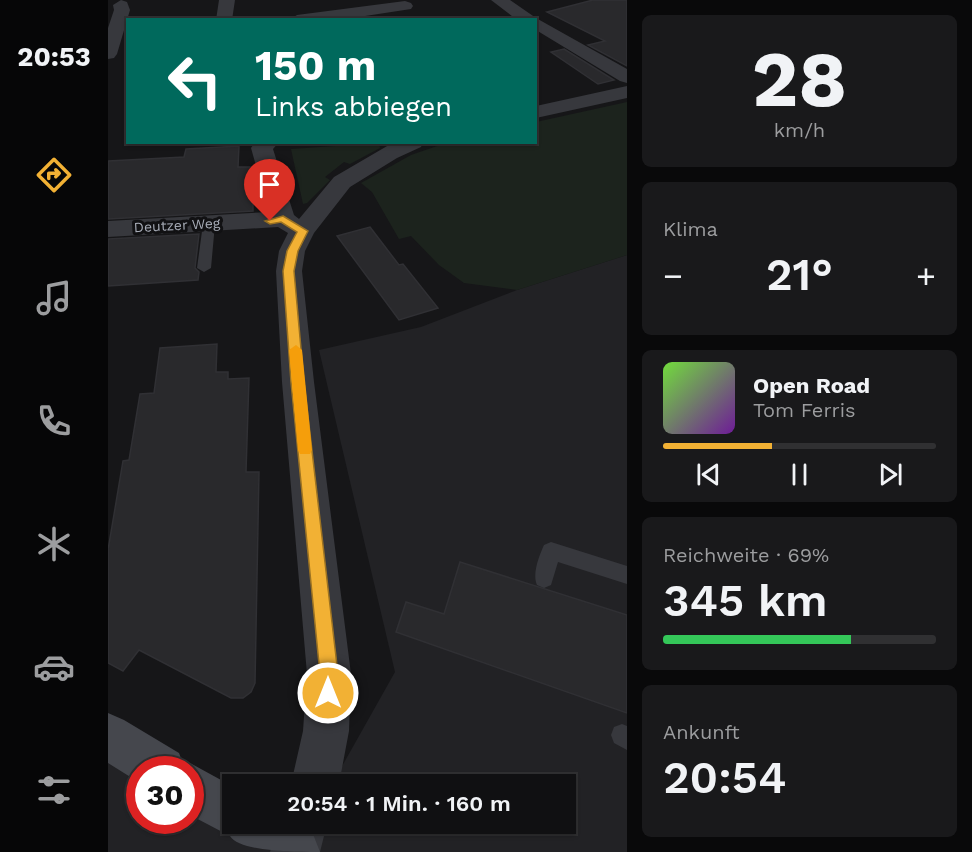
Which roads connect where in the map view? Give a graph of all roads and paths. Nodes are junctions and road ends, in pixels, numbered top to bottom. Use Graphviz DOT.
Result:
graph roads {
  1 [pos="227,0"];
  2 [pos="400,0"];
  3 [pos="499,0"];
  4 [pos="121,4"];
  5 [pos="343,17"];
  6 [pos="224,18"];
  7 [pos="328,18"];
  8 [pos="526,18"];
  9 [pos="537,24"];
  10 [pos="108,54"];
  11 [pos="627,77"];
  12 [pos="627,92"];
  13 [pos="537,112"];
  14 [pos="267,144"];
  15 [pos="409,144"];
  16 [pos="209,224"];
  17 [pos="293,225"];
  18 [pos="108,229"];
  19 [pos="204,268"];
  20 [pos="627,575"];
  21 [pos="544,579"];
  22 [pos="108,736"];
  23 [pos="140,756"];
  24 [pos="317,774"];
  25 [pos="204,796"];
  26 [pos="222,807"];
  27 [pos="265,834"];
  28 [pos="300,834"];
  29 [pos="295,852"];
  1 -- 6 [label="street"];
  2 -- 5 [label="street"];
  3 -- 8 [label="street"];
  4 -- 10 [label="street"];
  5 -- 7 [label="street"];
  9 -- 11 [label="street"];
  12 -- 13 [label="street"];
  14 -- 17 [label="street"];
  15 -- 17 [label="street"];
  16 -- 17 [label="street, Deutzer Weg"];
  16 -- 18 [label="street, Deutzer Weg"];
  16 -- 19 [label="lane"];
  17 -- 24 [label="street"];
  20 -- 21 [label="lane"];
  22 -- 23 [label="main road"];
  25 -- 26 [label="main road"];
  27 -- 29 [label="main road"];
  28 -- 29 [label="street"];
}
